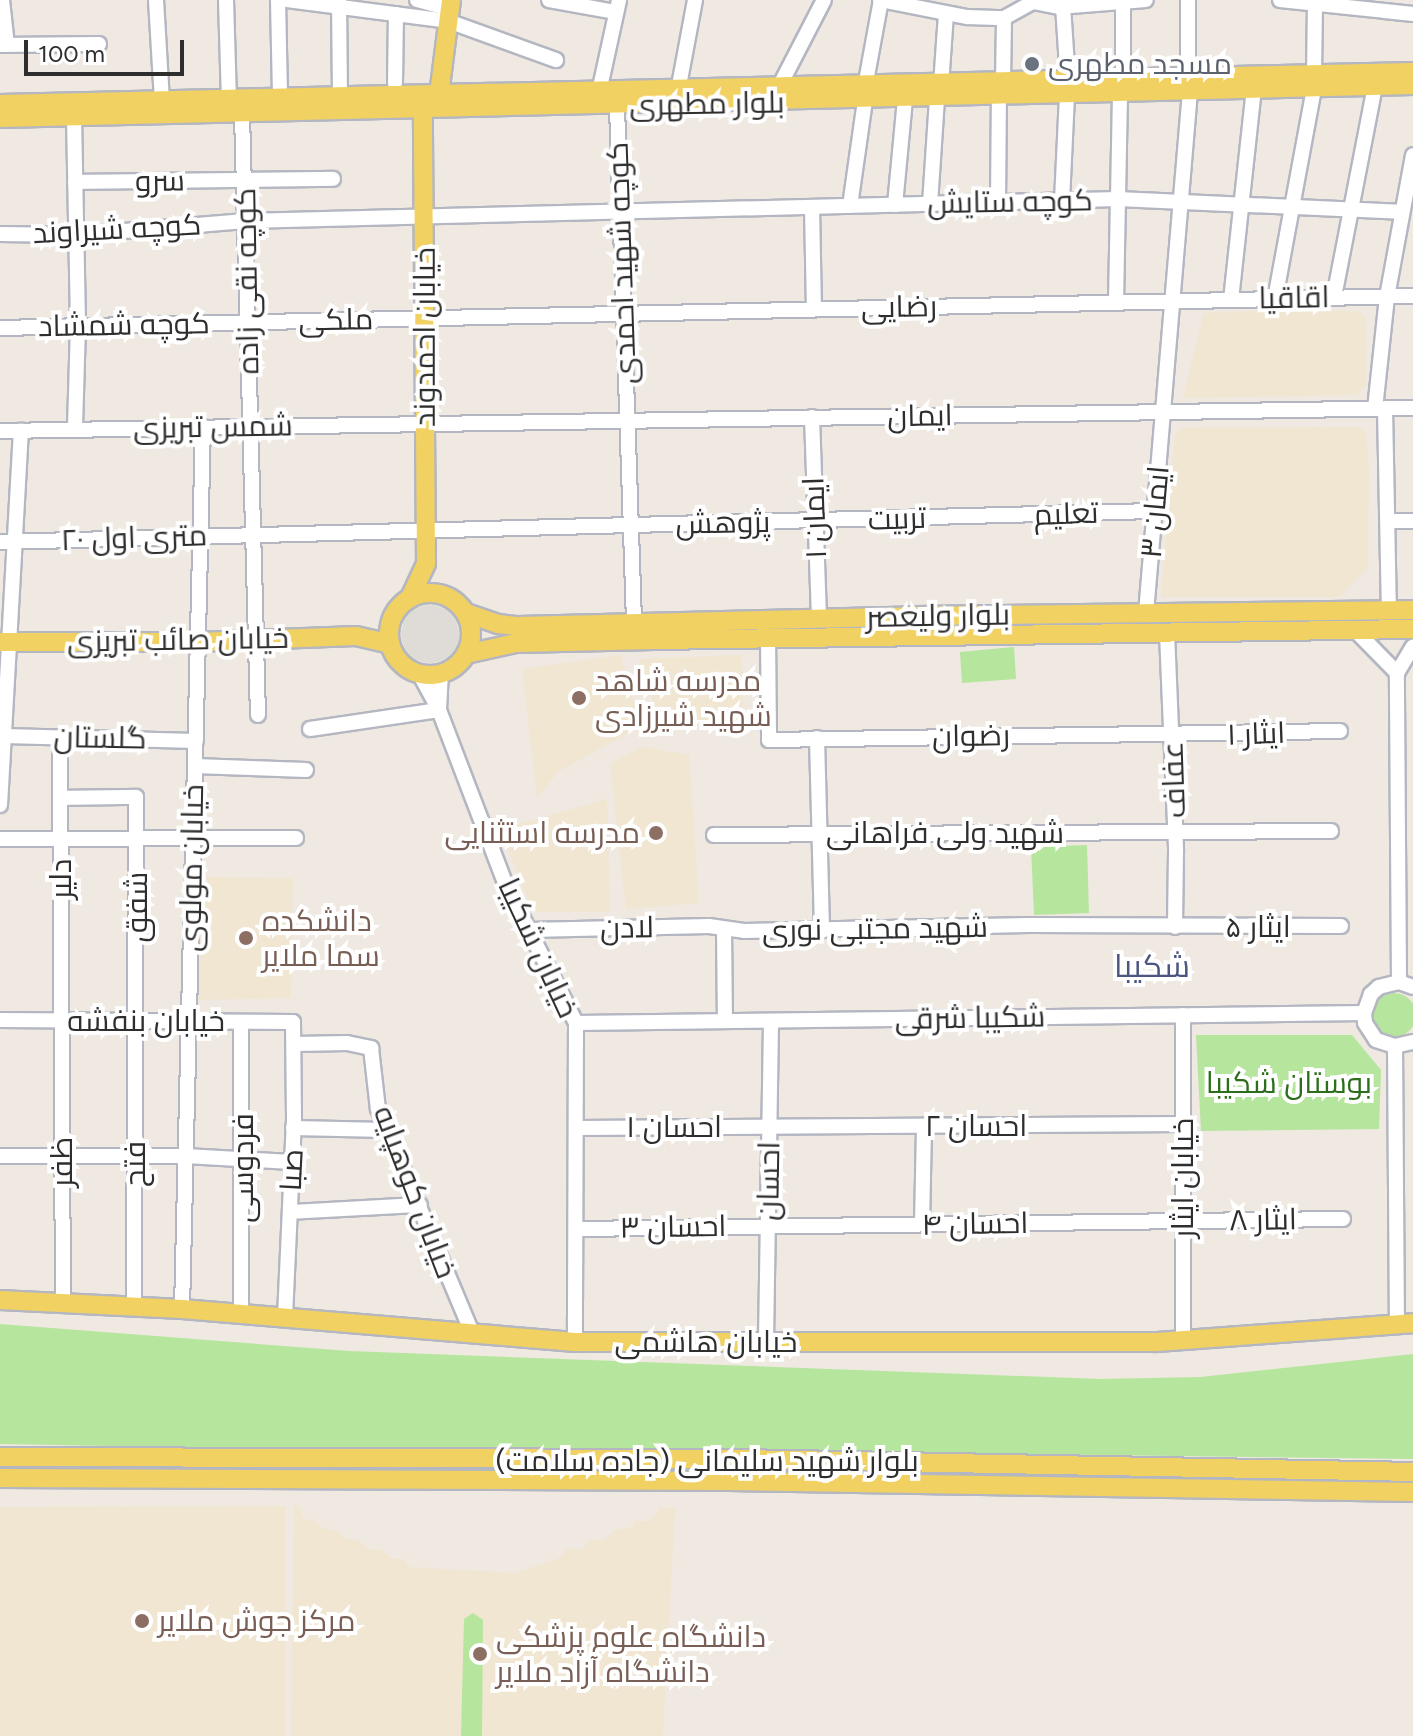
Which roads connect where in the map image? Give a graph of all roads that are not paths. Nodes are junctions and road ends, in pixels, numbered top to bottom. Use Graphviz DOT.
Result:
graph roads {
  1 [pos="2,0"];
  2 [pos="156,0"];
  3 [pos="226,0"];
  4 [pos="278,0"];
  5 [pos="287,0"];
  6 [pos="417,0"];
  7 [pos="549,0"];
  8 [pos="695,0"];
  9 [pos="824,0"];
  10 [pos="880,0"];
  11 [pos="1146,0"];
  12 [pos="1188,0"];
  13 [pos="1280,0"];
  14 [pos="1033,1"];
  15 [pos="1123,1"];
  16 [pos="900,2"];
  17 [pos="339,3"];
  18 [pos="1315,4"];
  19 [pos="618,6"];
  20 [pos="1063,6"];
  21 [pos="450,10"];
  22 [pos="396,14"];
  23 [pos="946,14"];
  24 [pos="1413,14"];
  25 [pos="1004,18"];
  26 [pos="99,44"];
  27 [pos="4,45"];
  28 [pos="556,60"];
  29 [pos="1413,72"];
  30 [pos="1314,81"];
  31 [pos="395,83"];
  32 [pos="1189,84"];
  33 [pos="1413,85"];
  34 [pos="1121,86"];
  35 [pos="1375,86"];
  36 [pos="779,87"];
  37 [pos="1067,88"];
  38 [pos="1254,89"];
  39 [pos="1001,90"];
  40 [pos="678,91"];
  41 [pos="599,92"];
  42 [pos="939,92"];
  43 [pos="865,94"];
  44 [pos="439,95"];
  45 [pos="340,97"];
  46 [pos="280,99"];
  47 [pos="905,99"];
  48 [pos="229,100"];
  49 [pos="162,101"];
  50 [pos="0,104"];
  51 [pos="617,106"];
  52 [pos="423,110"];
  53 [pos="242,114"];
  54 [pos="74,116"];
  55 [pos="0,118"];
  56 [pos="1413,155"];
  57 [pos="333,179"];
  58 [pos="244,181"];
  59 [pos="75,182"];
  60 [pos="1118,199"];
  61 [pos="1062,201"];
  62 [pos="1182,202"];
  63 [pos="998,203"];
  64 [pos="930,204"];
  65 [pos="895,205"];
  66 [pos="1241,205"];
  67 [pos="850,206"];
  68 [pos="812,207"];
  69 [pos="1292,207"];
  70 [pos="1352,210"];
  71 [pos="620,212"];
  72 [pos="1400,212"];
  73 [pos="425,217"];
  74 [pos="245,221"];
  75 [pos="0,234"];
  76 [pos="76,235"];
  77 [pos="1413,296"];
  78 [pos="1334,297"];
  79 [pos="1387,297"];
  80 [pos="1275,299"];
  81 [pos="1231,300"];
  82 [pos="1175,301"];
  83 [pos="1116,302"];
  84 [pos="814,309"];
  85 [pos="624,314"];
  86 [pos="425,318"];
  87 [pos="248,322"];
  88 [pos="78,326"];
  89 [pos="0,328"];
  90 [pos="1380,408"];
  91 [pos="1413,408"];
  92 [pos="1163,412"];
  93 [pos="812,417"];
  94 [pos="627,420"];
  95 [pos="426,423"];
  96 [pos="251,426"];
  97 [pos="203,427"];
  98 [pos="75,430"];
  99 [pos="0,431"];
  100 [pos="21,431"];
  101 [pos="1154,511"];
  102 [pos="978,516"];
  103 [pos="815,521"];
  104 [pos="1389,521"];
  105 [pos="1413,521"];
  106 [pos="631,525"];
  107 [pos="425,529"];
  108 [pos="253,534"];
  109 [pos="201,537"];
  110 [pos="7,542"];
  111 [pos="426,564"];
  112 [pos="410,598"];
  113 [pos="451,598"];
  114 [pos="1389,610"];
  115 [pos="1413,610"];
  116 [pos="395,613"];
  117 [pos="466,613"];
  118 [pos="1146,613"];
  119 [pos="819,619"];
  120 [pos="634,621"];
  121 [pos="1413,629"];
  122 [pos="1356,631"];
  123 [pos="1167,633"];
  124 [pos="356,636"];
  125 [pos="768,637"];
  126 [pos="256,639"];
  127 [pos="5,642"];
  128 [pos="198,642"];
  129 [pos="390,644"];
  130 [pos="1413,646"];
  131 [pos="466,654"];
  132 [pos="419,673"];
  133 [pos="1397,673"];
  134 [pos="441,674"];
  135 [pos="439,710"];
  136 [pos="258,715"];
  137 [pos="1405,728"];
  138 [pos="310,729"];
  139 [pos="1340,731"];
  140 [pos="1172,736"];
  141 [pos="60,737"];
  142 [pos="817,738"];
  143 [pos="196,741"];
  144 [pos="2,743"];
  145 [pos="195,766"];
  146 [pos="306,770"];
  147 [pos="61,798"];
  148 [pos="0,805"];
  149 [pos="1175,831"];
  150 [pos="1331,831"];
  151 [pos="821,834"];
  152 [pos="714,835"];
  153 [pos="61,838"];
  154 [pos="137,838"];
  155 [pos="193,838"];
  156 [pos="296,838"];
  157 [pos="0,839"];
  158 [pos="1341,926"];
  159 [pos="1175,927"];
  160 [pos="724,929"];
  161 [pos="529,930"];
  162 [pos="822,930"];
  163 [pos="1406,984"];
  164 [pos="1364,1013"];
  165 [pos="1183,1015"];
  166 [pos="0,1020"];
  167 [pos="62,1021"];
  168 [pos="136,1021"];
  169 [pos="189,1021"];
  170 [pos="725,1021"];
  171 [pos="771,1021"];
  172 [pos="241,1022"];
  173 [pos="293,1022"];
  174 [pos="576,1023"];
  175 [pos="1413,1042"];
  176 [pos="295,1044"];
  177 [pos="1395,1046"];
  178 [pos="1183,1124"];
  179 [pos="924,1126"];
  180 [pos="770,1127"];
  181 [pos="293,1128"];
  182 [pos="578,1128"];
  183 [pos="387,1130"];
  184 [pos="0,1156"];
  185 [pos="185,1156"];
  186 [pos="62,1157"];
  187 [pos="135,1158"];
  188 [pos="244,1160"];
  189 [pos="292,1162"];
  190 [pos="420,1205"];
  191 [pos="290,1212"];
  192 [pos="1396,1214"];
  193 [pos="1413,1214"];
  194 [pos="1343,1219"];
  195 [pos="1183,1221"];
  196 [pos="922,1224"];
  197 [pos="768,1226"];
  198 [pos="577,1229"];
  199 [pos="0,1300"];
  200 [pos="63,1303"];
  201 [pos="134,1308"];
  202 [pos="182,1309"];
  203 [pos="241,1314"];
  204 [pos="285,1318"];
  205 [pos="1405,1324"];
  206 [pos="472,1333"];
  207 [pos="1183,1340"];
  208 [pos="766,1341"];
  209 [pos="575,1342"];
  210 [pos="0,1457"];
  211 [pos="1413,1472"];
  212 [pos="0,1478"];
  213 [pos="1413,1492"];
  1 -- 27 [label="street"];
  2 -- 49 [label="street"];
  3 -- 48 [label="street"];
  4 -- 46 [label="street"];
  5 -- 17 [label="street"];
  6 -- 21 [label="street"];
  7 -- 19 [label="street"];
  8 -- 40 [label="street"];
  9 -- 36 [label="street"];
  10 -- 16 [label="street"];
  10 -- 43 [label="street"];
  11 -- 15 [label="street"];
  12 -- 32 [label="street, ایمان ۳"];
  13 -- 18 [label="street"];
  14 -- 20 [label="street"];
  14 -- 25 [label="street"];
  15 -- 20 [label="street"];
  15 -- 34 [label="street"];
  16 -- 23 [label="street"];
  17 -- 22 [label="street"];
  17 -- 45 [label="street"];
  18 -- 24 [label="street"];
  18 -- 30 [label="street"];
  19 -- 41 [label="street"];
  20 -- 37 [label="street"];
  21 -- 22 [label="street"];
  21 -- 28 [label="street"];
  21 -- 44 [label="main road"];
  22 -- 31 [label="street"];
  23 -- 25 [label="street"];
  23 -- 42 [label="street"];
  25 -- 39 [label="street"];
  26 -- 27 [label="street"];
  29 -- 30 [label="main road, بلوار مطهری"];
  30 -- 32 [label="main road, بلوار مطهری"];
  30 -- 35 [label="main road, بلوار مطهری"];
  30 -- 38 [label="main road, بلوار مطهری"];
  30 -- 69 [label="street"];
  32 -- 34 [label="main road, بلوار مطهری"];
  32 -- 38 [label="main road, بلوار مطهری"];
  32 -- 62 [label="street, ایمان ۳"];
  33 -- 35 [label="main road, بلوار مطهری"];
  34 -- 37 [label="main road, بلوار مطهری"];
  34 -- 60 [label="street"];
  35 -- 70 [label="street"];
  36 -- 40 [label="main road, بلوار مطهری"];
  36 -- 43 [label="main road, بلوار مطهری"];
  37 -- 39 [label="main road, بلوار مطهری"];
  37 -- 61 [label="street"];
  38 -- 66 [label="street"];
  39 -- 42 [label="main road, بلوار مطهری"];
  39 -- 63 [label="street"];
  40 -- 41 [label="main road, بلوار مطهری"];
  41 -- 44 [label="main road, بلوار مطهری"];
  42 -- 43 [label="main road, بلوار مطهری"];
  42 -- 47 [label="main road, بلوار مطهری"];
  42 -- 64 [label="street"];
  43 -- 47 [label="main road, بلوار مطهری"];
  43 -- 51 [label="main road, بلوار مطهری"];
  43 -- 67 [label="street"];
  44 -- 45 [label="main road, بلوار مطهری"];
  44 -- 52 [label="main road"];
  45 -- 46 [label="main road, بلوار مطهری"];
  46 -- 48 [label="main road, بلوار مطهری"];
  47 -- 65 [label="street"];
  48 -- 49 [label="main road, بلوار مطهری"];
  49 -- 50 [label="main road, بلوار مطهری"];
  51 -- 52 [label="main road, بلوار مطهری"];
  51 -- 71 [label="street, کوچه شهید احمدی"];
  52 -- 53 [label="main road, بلوار مطهری"];
  52 -- 73 [label="main road, خیابان احمدوند"];
  53 -- 54 [label="main road, بلوار مطهری"];
  53 -- 58 [label="street, کوچه نقی زاده"];
  54 -- 55 [label="main road, بلوار مطهری"];
  54 -- 59 [label="street"];
  56 -- 72 [label="street"];
  57 -- 58 [label="street, سرو"];
  58 -- 59 [label="street, سرو"];
  58 -- 74 [label="street, کوچه نقی زاده"];
  59 -- 76 [label="street"];
  60 -- 61 [label="street, کوچه ستایش"];
  60 -- 62 [label="street, کوچه ستایش"];
  60 -- 83 [label="street"];
  61 -- 63 [label="street, کوچه ستایش"];
  62 -- 66 [label="street, کوچه ستایش"];
  62 -- 82 [label="street, ایمان ۳"];
  63 -- 64 [label="street, کوچه ستایش"];
  64 -- 65 [label="street, کوچه ستایش"];
  65 -- 67 [label="street, کوچه ستایش"];
  66 -- 69 [label="street, کوچه ستایش"];
  66 -- 81 [label="street"];
  67 -- 68 [label="street, کوچه ستایش"];
  68 -- 71 [label="street, کوچه ستایش"];
  68 -- 84 [label="street"];
  69 -- 70 [label="street, کوچه ستایش"];
  69 -- 80 [label="street"];
  70 -- 72 [label="street, کوچه ستایش"];
  70 -- 78 [label="street"];
  71 -- 73 [label="street, کوچه شیراوند"];
  71 -- 85 [label="street, کوچه شهید احمدی"];
  72 -- 79 [label="street"];
  73 -- 74 [label="street, کوچه شیراوند"];
  73 -- 86 [label="main road, خیابان احمدوند"];
  74 -- 76 [label="street, کوچه شیراوند"];
  74 -- 87 [label="street, کوچه نقی زاده"];
  75 -- 76 [label="street, کوچه شیراوند"];
  76 -- 88 [label="street"];
  77 -- 79 [label="street, اقاقیا"];
  78 -- 79 [label="street, اقاقیا"];
  78 -- 80 [label="street, اقاقیا"];
  79 -- 90 [label="street"];
  80 -- 81 [label="street, اقاقیا"];
  81 -- 82 [label="street, اقاقیا"];
  82 -- 83 [label="street, رضایی"];
  82 -- 92 [label="street, ایمان ۳"];
  83 -- 84 [label="street, رضایی"];
  84 -- 85 [label="street, رضایی"];
  85 -- 86 [label="street, ملکی"];
  85 -- 94 [label="street, کوچه شهید احمدی"];
  86 -- 87 [label="street, ملکی"];
  86 -- 95 [label="main road, خیابان احمدوند"];
  87 -- 88 [label="street, کوچه شمشاد"];
  87 -- 96 [label="street, کوچه نقی زاده"];
  88 -- 89 [label="street, کوچه شمشاد"];
  88 -- 98 [label="street"];
  90 -- 91 [label="street, ایمان"];
  90 -- 92 [label="street, ایمان"];
  90 -- 104 [label="street"];
  92 -- 93 [label="street, ایمان"];
  92 -- 101 [label="street, ایمان ۳"];
  93 -- 94 [label="street, ایمان"];
  93 -- 103 [label="street, ایمان ۱"];
  94 -- 95 [label="street, ایمان"];
  94 -- 106 [label="street, کوچه شهید احمدی"];
  95 -- 96 [label="street, شمس تبریزی"];
  95 -- 107 [label="main road, خیابان احمدوند"];
  96 -- 97 [label="street, شمس تبریزی"];
  96 -- 108 [label="street, کوچه نقی زاده"];
  97 -- 98 [label="street, شمس تبریزی"];
  97 -- 109 [label="street, خیابان مولوی"];
  98 -- 100 [label="street, شمس تبریزی"];
  99 -- 100 [label="street, شمس تبریزی"];
  100 -- 110 [label="street"];
  101 -- 102 [label="street, تعلیم"];
  101 -- 118 [label="street, ایمان ۳"];
  102 -- 103 [label="street, تربیت"];
  103 -- 106 [label="street, پژوهش"];
  103 -- 119 [label="street, ایمان ۱"];
  104 -- 105 [label="street"];
  104 -- 114 [label="street"];
  106 -- 107 [label="street, پژوهش"];
  106 -- 120 [label="street, کوچه شهید احمدی"];
  107 -- 108 [label="street, ۲۰ متری اول"];
  107 -- 111 [label="main road, خیابان احمدوند"];
  108 -- 109 [label="street, ۲۰ متری اول"];
  108 -- 126 [label="street, کوچه نقی زاده"];
  109 -- 110 [label="street, ۲۰ متری اول"];
  109 -- 128 [label="street, خیابان مولوی"];
  110 -- 127 [label="street"];
  111 -- 112 [label="main road"];
  111 -- 113 [label="main road"];
  112 -- 113 [label="main road"];
  112 -- 116 [label="main road"];
  113 -- 117 [label="main road"];
  114 -- 115 [label="main road, بلوار ولیعصر"];
  114 -- 118 [label="main road, بلوار ولیعصر"];
  116 -- 124 [label="main road"];
  116 -- 129 [label="main road"];
  117 -- 120 [label="main road, بلوار ولیعصر"];
  117 -- 131 [label="main road"];
  118 -- 119 [label="main road, بلوار ولیعصر"];
  118 -- 123 [label="main road"];
  119 -- 120 [label="main road, بلوار ولیعصر"];
  121 -- 122 [label="main road, بلوار ولیعصر"];
  122 -- 123 [label="main road, بلوار ولیعصر"];
  122 -- 133 [label="street"];
  123 -- 125 [label="main road, بلوار ولیعصر"];
  123 -- 140 [label="street, عفاف"];
  124 -- 126 [label="main road, خیابان صائب تبریزی"];
  124 -- 129 [label="main road"];
  125 -- 131 [label="main road, بلوار ولیعصر"];
  125 -- 142 [label="street, رضوان"];
  126 -- 128 [label="main road, خیابان صائب تبریزی"];
  126 -- 136 [label="street, کوچه نقی زاده"];
  127 -- 128 [label="main road, خیابان صائب تبریزی"];
  127 -- 144 [label="street"];
  128 -- 143 [label="street, خیابان مولوی"];
  129 -- 132 [label="main road"];
  130 -- 133 [label="street"];
  131 -- 134 [label="main road"];
  132 -- 134 [label="main road"];
  132 -- 135 [label="street, خیابان شکیبا"];
  133 -- 137 [label="street"];
  134 -- 135 [label="street"];
  135 -- 138 [label="street"];
  135 -- 161 [label="street, خیابان شکیبا"];
  137 -- 163 [label="street"];
  139 -- 140 [label="street, ایثار ۱"];
  140 -- 142 [label="street, رضوان"];
  140 -- 149 [label="street, عفاف"];
  141 -- 143 [label="street, گلستان"];
  141 -- 144 [label="street, گلستان"];
  141 -- 147 [label="street, دلیر"];
  142 -- 151 [label="street"];
  143 -- 145 [label="street, خیابان مولوی"];
  144 -- 148 [label="street"];
  145 -- 146 [label="street"];
  145 -- 155 [label="street, خیابان مولوی"];
  147 -- 153 [label="street, دلیر"];
  147 -- 154 [label="street, شفق"];
  149 -- 150 [label="street, شهید ولی فراهانی"];
  149 -- 151 [label="street, شهید ولی فراهانی"];
  149 -- 159 [label="street, عفاف"];
  151 -- 152 [label="street, شهید ولی فراهانی"];
  151 -- 162 [label="street"];
  153 -- 154 [label="street"];
  153 -- 157 [label="street"];
  153 -- 167 [label="street, دلیر"];
  154 -- 155 [label="street"];
  154 -- 168 [label="street, شفق"];
  155 -- 156 [label="street"];
  155 -- 169 [label="street, خیابان مولوی"];
  158 -- 159 [label="street, ایثار ۵"];
  159 -- 162 [label="street, شهید مجتبی نوری"];
  160 -- 161 [label="street, لادن"];
  160 -- 162 [label="street, شهید مجتبی نوری"];
  160 -- 170 [label="street"];
  161 -- 174 [label="street, خیابان شکیبا"];
  163 -- 164 [label="street"];
  164 -- 165 [label="street, شکیبا شرقی"];
  164 -- 177 [label="street"];
  165 -- 171 [label="street, شکیبا شرقی"];
  165 -- 178 [label="street, خیابان ایثار"];
  166 -- 167 [label="street, خیابان بنفشه"];
  167 -- 168 [label="street, خیابان بنفشه"];
  167 -- 186 [label="street, ظفر"];
  168 -- 169 [label="street, خیابان بنفشه"];
  168 -- 187 [label="street, فتح"];
  169 -- 172 [label="street, خیابان بنفشه"];
  169 -- 185 [label="street, خیابان مولوی"];
  170 -- 171 [label="street, شکیبا شرقی"];
  170 -- 174 [label="street, شکیبا شرقی"];
  171 -- 180 [label="street, احسان"];
  172 -- 173 [label="street, خیابان بنفشه"];
  172 -- 188 [label="street, فردوسی"];
  173 -- 176 [label="street, صبا"];
  174 -- 182 [label="street, خیابان شکیبا"];
  175 -- 177 [label="street"];
  176 -- 181 [label="street, صبا"];
  176 -- 183 [label="street, خیابان کوهپایه"];
  177 -- 192 [label="street"];
  178 -- 179 [label="street, احسان ۲"];
  178 -- 195 [label="street, خیابان ایثار"];
  179 -- 180 [label="street, احسان ۲"];
  179 -- 196 [label="street"];
  180 -- 182 [label="street, احسان ۱"];
  180 -- 197 [label="street, احسان"];
  181 -- 183 [label="street"];
  181 -- 189 [label="street, صبا"];
  182 -- 198 [label="street, خیابان شکیبا"];
  183 -- 190 [label="street, خیابان کوهپایه"];
  184 -- 186 [label="street"];
  185 -- 187 [label="street"];
  185 -- 188 [label="street"];
  185 -- 202 [label="street, خیابان مولوی"];
  186 -- 187 [label="street"];
  186 -- 200 [label="street, ظفر"];
  187 -- 201 [label="street, فتح"];
  188 -- 189 [label="street"];
  188 -- 203 [label="street, فردوسی"];
  189 -- 191 [label="street, صبا"];
  190 -- 191 [label="street"];
  190 -- 206 [label="street, خیابان کوهپایه"];
  191 -- 204 [label="street, صبا"];
  192 -- 193 [label="street"];
  192 -- 205 [label="street"];
  194 -- 195 [label="street, ایثار ۸"];
  195 -- 196 [label="street, احسان ۴"];
  195 -- 207 [label="street, خیابان ایثار"];
  196 -- 197 [label="street, احسان ۴"];
  197 -- 198 [label="street, احسان ۳"];
  197 -- 208 [label="street, احسان"];
  198 -- 209 [label="street, خیابان شکیبا"];
  199 -- 200 [label="main road, خیابان هاشمی"];
  200 -- 201 [label="main road, خیابان هاشمی"];
  201 -- 202 [label="main road, خیابان هاشمی"];
  202 -- 203 [label="main road, خیابان هاشمی"];
  203 -- 204 [label="main road, خیابان هاشمی"];
  204 -- 206 [label="main road, خیابان هاشمی"];
  205 -- 207 [label="main road, خیابان هاشمی"];
  206 -- 209 [label="main road, خیابان هاشمی"];
  207 -- 208 [label="main road, خیابان هاشمی"];
  208 -- 209 [label="main road, خیابان هاشمی"];
  210 -- 211 [label="main road, بلوار شهید سلیمانی (جاده سلامت)"];
  212 -- 213 [label="main road, بلوار شهید سلیمانی (جاده سلامت)"];
}
